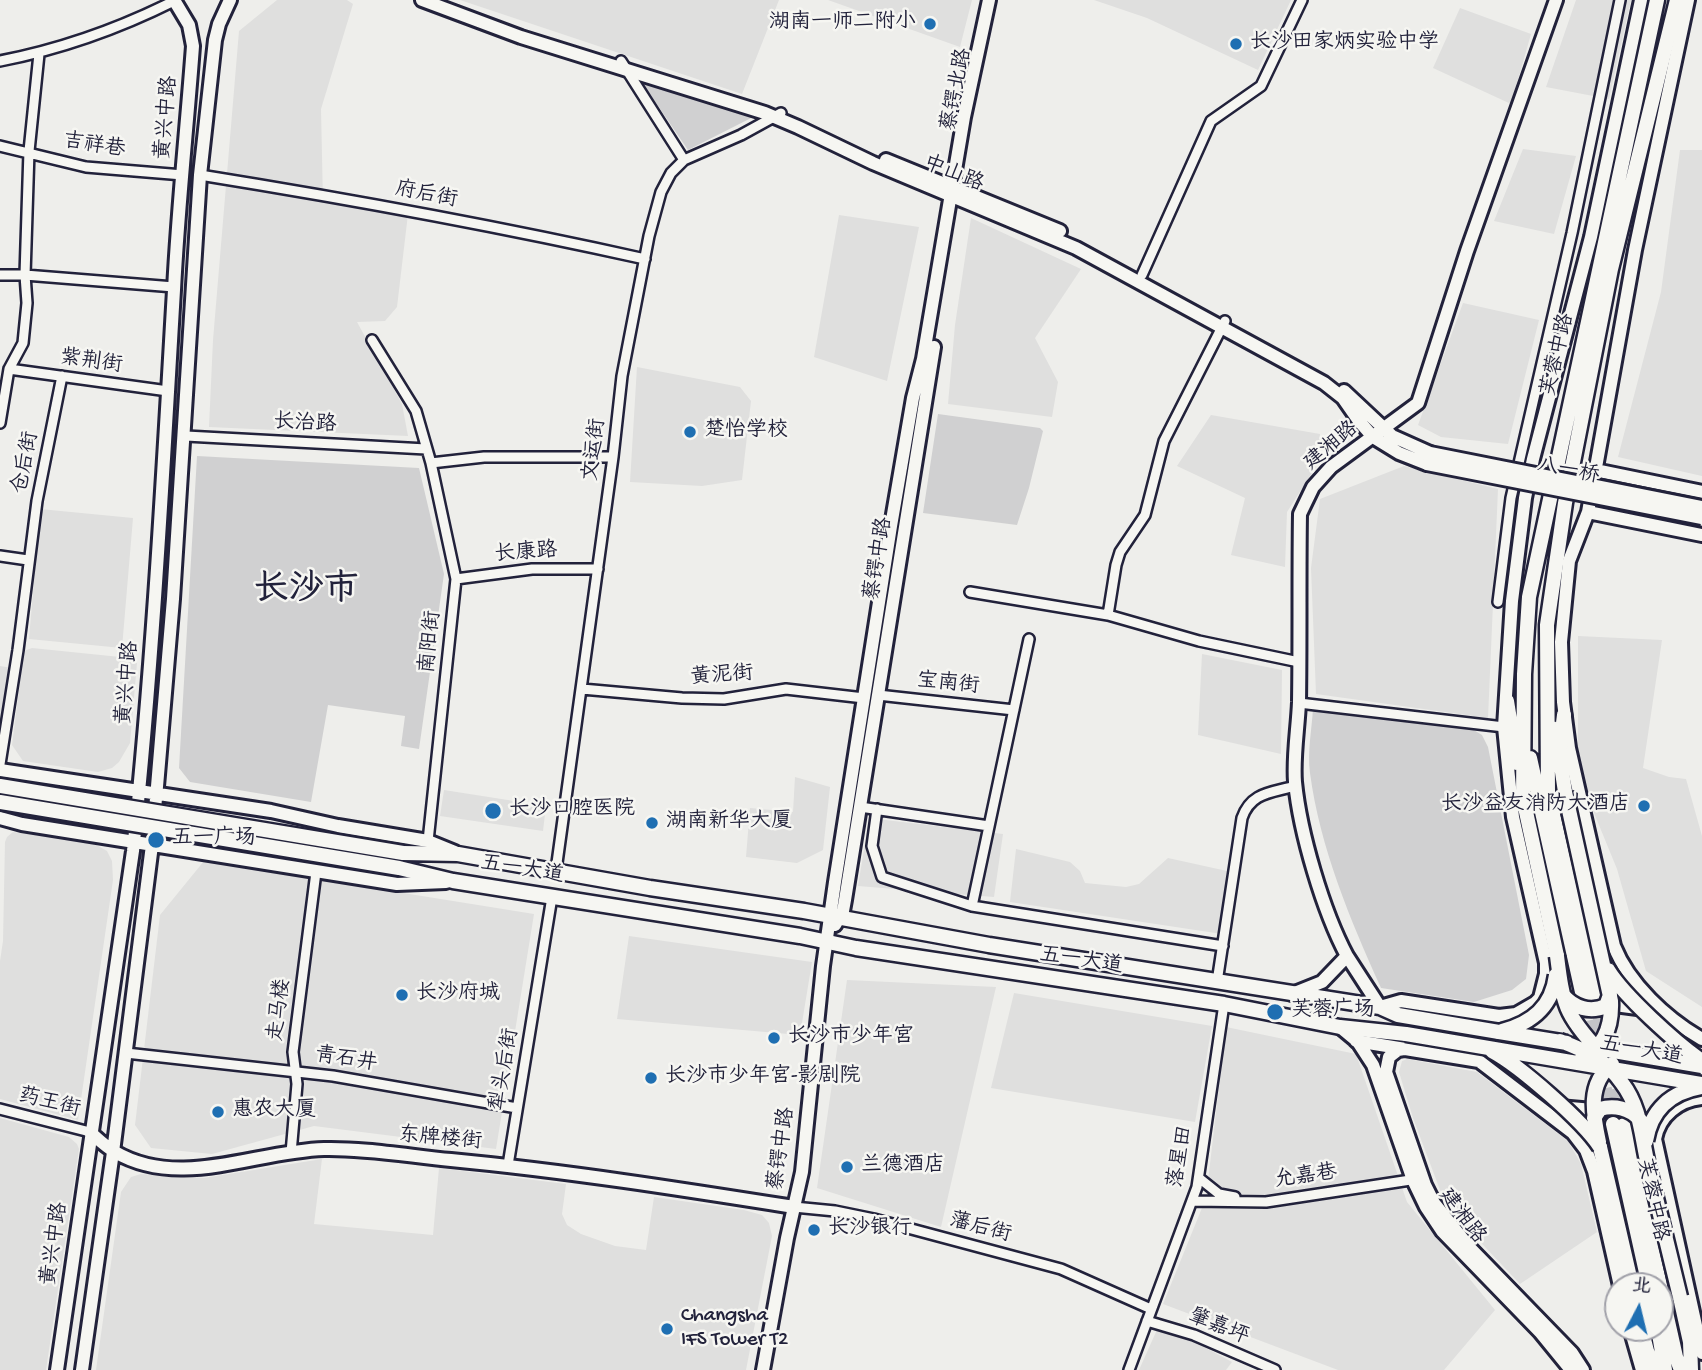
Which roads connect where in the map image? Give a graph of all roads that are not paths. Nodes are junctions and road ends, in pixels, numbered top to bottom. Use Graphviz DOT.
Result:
graph roads {
  1 [pos="174,0"];
  2 [pos="230,0"];
  3 [pos="422,0"];
  4 [pos="441,0"];
  5 [pos="989,0"];
  6 [pos="997,0"];
  7 [pos="1302,0"];
  8 [pos="1556,0"];
  9 [pos="1620,0"];
  10 [pos="1641,0"];
  11 [pos="1657,0"];
  12 [pos="1677,0"];
  13 [pos="1688,0"];
  14 [pos="39,54"];
  15 [pos="0,61"];
  16 [pos="623,65"];
  17 [pos="778,115"];
  18 [pos="0,146"];
  19 [pos="29,151"];
  20 [pos="684,160"];
  21 [pos="183,175"];
  22 [pos="200,176"];
  23 [pos="955,192"];
  24 [pos="645,259"];
  25 [pos="0,275"];
  26 [pos="25,275"];
  27 [pos="1142,275"];
  28 [pos="174,287"];
  29 [pos="1223,324"];
  30 [pos="372,340"];
  31 [pos="9,369"];
  32 [pos="62,376"];
  33 [pos="3,389"];
  34 [pos="168,391"];
  35 [pos="0,423"];
  36 [pos="1378,433"];
  37 [pos="183,440"];
  38 [pos="426,449"];
  39 [pos="613,457"];
  40 [pos="1429,458"];
  41 [pos="431,463"];
  42 [pos="1595,470"];
  43 [pos="1702,492"];
  44 [pos="1702,507"];
  45 [pos="1588,512"];
  46 [pos="1702,518"];
  47 [pos="1702,535"];
  48 [pos="0,556"];
  49 [pos="28,560"];
  50 [pos="598,569"];
  51 [pos="456,579"];
  52 [pos="970,592"];
  53 [pos="1498,602"];
  54 [pos="1108,615"];
  55 [pos="1029,639"];
  56 [pos="1299,662"];
  57 [pos="582,689"];
  58 [pos="878,695"];
  59 [pos="864,698"];
  60 [pos="1507,701"];
  61 [pos="1299,703"];
  62 [pos="1014,710"];
  63 [pos="1564,715"];
  64 [pos="1548,717"];
  65 [pos="1524,722"];
  66 [pos="1504,727"];
  67 [pos="1559,752"];
  68 [pos="0,764"];
  69 [pos="0,770"];
  70 [pos="0,786"];
  71 [pos="1296,786"];
  72 [pos="139,790"];
  73 [pos="157,792"];
  74 [pos="1523,799"];
  75 [pos="0,802"];
  76 [pos="860,807"];
  77 [pos="877,809"];
  78 [pos="0,821"];
  79 [pos="989,826"];
  80 [pos="428,841"];
  81 [pos="134,842"];
  82 [pos="152,845"];
  83 [pos="458,854"];
  84 [pos="556,870"];
  85 [pos="316,872"];
  86 [pos="453,881"];
  87 [pos="841,883"];
  88 [pos="552,897"];
  89 [pos="972,906"];
  90 [pos="804,911"];
  91 [pos="872,924"];
  92 [pos="831,926"];
  93 [pos="800,936"];
  94 [pos="1223,946"];
  95 [pos="1347,956"];
  96 [pos="1557,956"];
  97 [pos="1601,957"];
  98 [pos="822,978"];
  99 [pos="1217,982"];
  100 [pos="1292,994"];
  101 [pos="1562,994"];
  102 [pos="1541,995"];
  103 [pos="1610,995"];
  104 [pos="1224,1004"];
  105 [pos="1380,1007"];
  106 [pos="1666,1012"];
  107 [pos="1516,1014"];
  108 [pos="1340,1027"];
  109 [pos="1499,1032"];
  110 [pos="1699,1038"];
  111 [pos="1356,1041"];
  112 [pos="1405,1041"];
  113 [pos="1478,1045"];
  114 [pos="1593,1051"];
  115 [pos="126,1053"];
  116 [pos="1641,1056"];
  117 [pos="1574,1061"];
  118 [pos="1702,1063"];
  119 [pos="1615,1068"];
  120 [pos="295,1072"];
  121 [pos="1509,1082"];
  122 [pos="1702,1086"];
  123 [pos="1696,1099"];
  124 [pos="1538,1105"];
  125 [pos="517,1108"];
  126 [pos="0,1109"];
  127 [pos="1665,1117"];
  128 [pos="1594,1118"];
  129 [pos="1640,1120"];
  130 [pos="90,1132"];
  131 [pos="1600,1147"];
  132 [pos="1644,1149"];
  133 [pos="113,1152"];
  134 [pos="291,1153"];
  135 [pos="508,1166"];
  136 [pos="1417,1176"];
  137 [pos="1199,1178"];
  138 [pos="1193,1200"];
  139 [pos="794,1207"];
  140 [pos="1617,1272"];
  141 [pos="1629,1272"];
  142 [pos="1645,1272"];
  143 [pos="1656,1272"];
  144 [pos="1685,1295"];
  145 [pos="1150,1309"];
  146 [pos="1147,1321"];
  147 [pos="1636,1342"];
  148 [pos="1642,1342"];
  149 [pos="1645,1342"];
  150 [pos="1660,1342"];
  151 [pos="1673,1342"];
  152 [pos="1647,1351"];
  153 [pos="1702,1353"];
  154 [pos="1678,1363"];
  155 [pos="57,1370"];
  156 [pos="82,1370"];
  157 [pos="763,1370"];
  158 [pos="1129,1370"];
  159 [pos="1275,1370"];
  160 [pos="1571,1370"];
  161 [pos="1583,1370"];
  162 [pos="1642,1370"];
  163 [pos="1655,1370"];
  164 [pos="1665,1370"];
  165 [pos="1690,1370"];
  1 -- 14 [label="street"];
  1 -- 21 [label="main road, 黄兴中路"];
  2 -- 22 [label="main road, 黄兴中路"];
  3 -- 16 [label="main road, 中山路"];
  4 -- 16 [label="main road, 中山路"];
  5 -- 23 [label="main road, 蔡锷北路"];
  6 -- 23 [label="main road, 蔡锷北路"];
  7 -- 27 [label="street"];
  8 -- 36 [label="main road, 建湘路"];
  9 -- 53 [label="street"];
  10 -- 60 [label="main road"];
  11 -- 65 [label="main road, 芙蓉中路"];
  12 -- 64 [label="main road, 芙蓉中路"];
  13 -- 42 [label="main road"];
  14 -- 15 [label="street"];
  14 -- 19 [label="street"];
  16 -- 17 [label="main road, 中山路"];
  16 -- 20 [label="street"];
  17 -- 20 [label="street"];
  17 -- 23 [label="main road, 中山路"];
  18 -- 19 [label="street, 吉祥巷"];
  19 -- 21 [label="street, 吉祥巷"];
  19 -- 26 [label="street"];
  20 -- 24 [label="street, 文运街"];
  21 -- 28 [label="main road, 黄兴中路"];
  22 -- 24 [label="street, 府后街"];
  22 -- 37 [label="main road, 黄兴中路"];
  23 -- 27 [label="main road, 中山路"];
  23 -- 29 [label="main road, 中山路"];
  23 -- 58 [label="main road, 蔡锷中路"];
  23 -- 59 [label="main road, 蔡锷中路"];
  24 -- 39 [label="street, 文运街"];
  25 -- 26 [label="street"];
  26 -- 28 [label="street"];
  26 -- 31 [label="street"];
  27 -- 29 [label="main road, 中山路"];
  28 -- 34 [label="main road, 黄兴中路"];
  29 -- 36 [label="main road, 中山路"];
  29 -- 54 [label="street"];
  30 -- 38 [label="street, 南阳街"];
  31 -- 32 [label="street, 紫荆街"];
  31 -- 33 [label="street"];
  32 -- 34 [label="street, 紫荆街"];
  32 -- 49 [label="street, 仓后街"];
  33 -- 35 [label="street"];
  34 -- 72 [label="main road, 黄兴中路"];
  36 -- 40 [label="main road, 中山路"];
  36 -- 56 [label="main road, 建湘路"];
  37 -- 38 [label="street, 长治路"];
  37 -- 73 [label="main road, 黄兴中路"];
  38 -- 41 [label="street, 南阳街"];
  39 -- 41 [label="street"];
  39 -- 50 [label="street, 文运街"];
  40 -- 44 [label="main road, 八一桥, bridge"];
  40 -- 46 [label="main road, 八一桥, bridge"];
  41 -- 51 [label="street, 南阳街"];
  42 -- 43 [label="main road"];
  42 -- 45 [label="main road"];
  45 -- 47 [label="main road"];
  45 -- 63 [label="main road"];
  48 -- 49 [label="street"];
  49 -- 68 [label="street, 仓后街"];
  50 -- 51 [label="street, 长康路"];
  50 -- 57 [label="street, 文运街"];
  51 -- 80 [label="street, 南阳街"];
  52 -- 54 [label="street"];
  54 -- 56 [label="street"];
  55 -- 62 [label="street"];
  56 -- 61 [label="main road, 建湘路"];
  57 -- 59 [label="street, 黄泥街"];
  57 -- 84 [label="street, 文运街"];
  58 -- 62 [label="street, 宝南街"];
  58 -- 76 [label="main road, 蔡锷中路"];
  59 -- 87 [label="main road, 蔡锷中路"];
  60 -- 66 [label="main road"];
  60 -- 74 [label="main road"];
  61 -- 66 [label="street"];
  61 -- 71 [label="main road, 建湘路"];
  62 -- 79 [label="street"];
  63 -- 67 [label="main road"];
  63 -- 106 [label="main road"];
  64 -- 65 [label="main road, 芙蓉中路"];
  64 -- 67 [label="main road"];
  65 -- 74 [label="main road"];
  66 -- 102 [label="main road"];
  67 -- 97 [label="main road, bridge"];
  69 -- 72 [label="main road, 五一大道"];
  70 -- 83 [label="main road, 五一大道, bridge"];
  71 -- 94 [label="street"];
  71 -- 95 [label="main road, 建湘路"];
  72 -- 73 [label="main road, 五一大道"];
  72 -- 81 [label="main road, 黄兴中路"];
  73 -- 80 [label="main road, 五一大道"];
  73 -- 82 [label="main road, 黄兴中路"];
  74 -- 96 [label="main road"];
  75 -- 86 [label="main road, 五一大道, bridge"];
  76 -- 77 [label="street"];
  76 -- 87 [label="main road, 蔡锷中路"];
  77 -- 79 [label="street"];
  77 -- 89 [label="street"];
  78 -- 81 [label="main road, 五一大道"];
  79 -- 89 [label="street"];
  80 -- 83 [label="main road, 五一大道"];
  81 -- 82 [label="main road, 五一大道"];
  81 -- 130 [label="main road, 黄兴中路"];
  82 -- 85 [label="main road, 五一大道"];
  82 -- 115 [label="main road, 黄兴中路"];
  83 -- 84 [label="main road, 五一大道"];
  84 -- 90 [label="main road, 五一大道"];
  85 -- 86 [label="main road, 五一大道"];
  85 -- 120 [label="street, 走马楼"];
  86 -- 88 [label="main road, 五一大道"];
  87 -- 90 [label="main road"];
  87 -- 91 [label="main road"];
  87 -- 92 [label="main road, 蔡锷中路"];
  88 -- 93 [label="main road, 五一大道"];
  88 -- 125 [label="street, 犁头后街"];
  89 -- 94 [label="street"];
  90 -- 92 [label="main road, 五一大道"];
  91 -- 92 [label="main road, 五一大道"];
  91 -- 99 [label="main road, 五一大道"];
  92 -- 93 [label="main road, 五一大道"];
  92 -- 98 [label="main road, 蔡锷中路"];
  92 -- 104 [label="main road, 五一大道"];
  93 -- 98 [label="main road"];
  94 -- 99 [label="street"];
  95 -- 100 [label="main road"];
  95 -- 105 [label="main road, 建湘路"];
  96 -- 101 [label="main road, bridge"];
  96 -- 109 [label="main road, bridge"];
  97 -- 103 [label="main road, bridge"];
  97 -- 118 [label="main road, bridge"];
  98 -- 139 [label="main road, 蔡锷中路"];
  99 -- 100 [label="main road, 五一大道"];
  100 -- 105 [label="main road, 五一大道"];
  101 -- 103 [label="main road, bridge"];
  101 -- 114 [label="main road, bridge"];
  102 -- 106 [label="main road"];
  102 -- 107 [label="main road"];
  103 -- 114 [label="main road, bridge"];
  104 -- 108 [label="main road, 五一大道"];
  104 -- 137 [label="street, 落星田"];
  105 -- 107 [label="main road"];
  105 -- 109 [label="main road, 五一大道"];
  106 -- 110 [label="main road"];
  107 -- 121 [label="main road"];
  108 -- 111 [label="main road, 建湘路"];
  108 -- 112 [label="main road, 五一大道"];
  109 -- 114 [label="main road, 五一大道, bridge"];
  110 -- 123 [label="main road"];
  111 -- 112 [label="main road"];
  111 -- 136 [label="main road, 建湘路"];
  112 -- 113 [label="main road, 五一大道, bridge"];
  112 -- 121 [label="main road"];
  112 -- 136 [label="main road, 建湘路"];
  113 -- 117 [label="main road, 五一大道, bridge"];
  113 -- 131 [label="main road, bridge"];
  114 -- 116 [label="main road, 五一大道, bridge"];
  114 -- 117 [label="main road, bridge"];
  114 -- 119 [label="main road, bridge"];
  115 -- 120 [label="street, 青石井"];
  115 -- 133 [label="main road, 黄兴中路"];
  116 -- 118 [label="main road, 五一大道, bridge"];
  116 -- 119 [label="main road, bridge"];
  117 -- 119 [label="main road, 五一大道, bridge"];
  119 -- 122 [label="main road, 五一大道, bridge"];
  119 -- 128 [label="main road, bridge"];
  119 -- 129 [label="main road, bridge"];
  120 -- 125 [label="street, 青石井"];
  120 -- 134 [label="street, 走马楼"];
  121 -- 124 [label="main road"];
  122 -- 132 [label="main road, bridge"];
  123 -- 127 [label="main road"];
  124 -- 127 [label="main road"];
  124 -- 140 [label="main road"];
  125 -- 135 [label="street, 犁头后街"];
  126 -- 130 [label="street, 药王街"];
  127 -- 144 [label="main road"];
  128 -- 129 [label="main road, bridge"];
  128 -- 131 [label="main road, bridge"];
  129 -- 132 [label="main road, bridge"];
  130 -- 133 [label="main road, 东牌楼街"];
  130 -- 155 [label="main road, 黄兴中路"];
  131 -- 141 [label="main road"];
  132 -- 144 [label="main road, bridge"];
  133 -- 134 [label="main road, 东牌楼街"];
  133 -- 156 [label="main road, 黄兴中路"];
  134 -- 135 [label="main road, 东牌楼街"];
  135 -- 139 [label="main road, 东牌楼街"];
  136 -- 137 [label="street, 允嘉巷"];
  136 -- 138 [label="street, 允嘉巷"];
  136 -- 160 [label="main road, 建湘路"];
  136 -- 161 [label="main road, 建湘路"];
  137 -- 138 [label="street, 落星田"];
  138 -- 145 [label="street, 落星田"];
  139 -- 145 [label="street, 藩后街"];
  139 -- 157 [label="main road, 蔡锷中路"];
  142 -- 143 [label="main road, 芙蓉中路"];
  144 -- 153 [label="main road"];
  144 -- 165 [label="main road"];
  145 -- 146 [label="street, 落星田"];
  146 -- 158 [label="street, 落星田"];
  146 -- 159 [label="street, 肇嘉坪"];
  147 -- 162 [label="main road"];
  148 -- 152 [label="main road"];
  149 -- 152 [label="main road"];
  150 -- 164 [label="main road"];
  151 -- 154 [label="main road, 芙蓉中路"];
  152 -- 163 [label="main road"];
}
